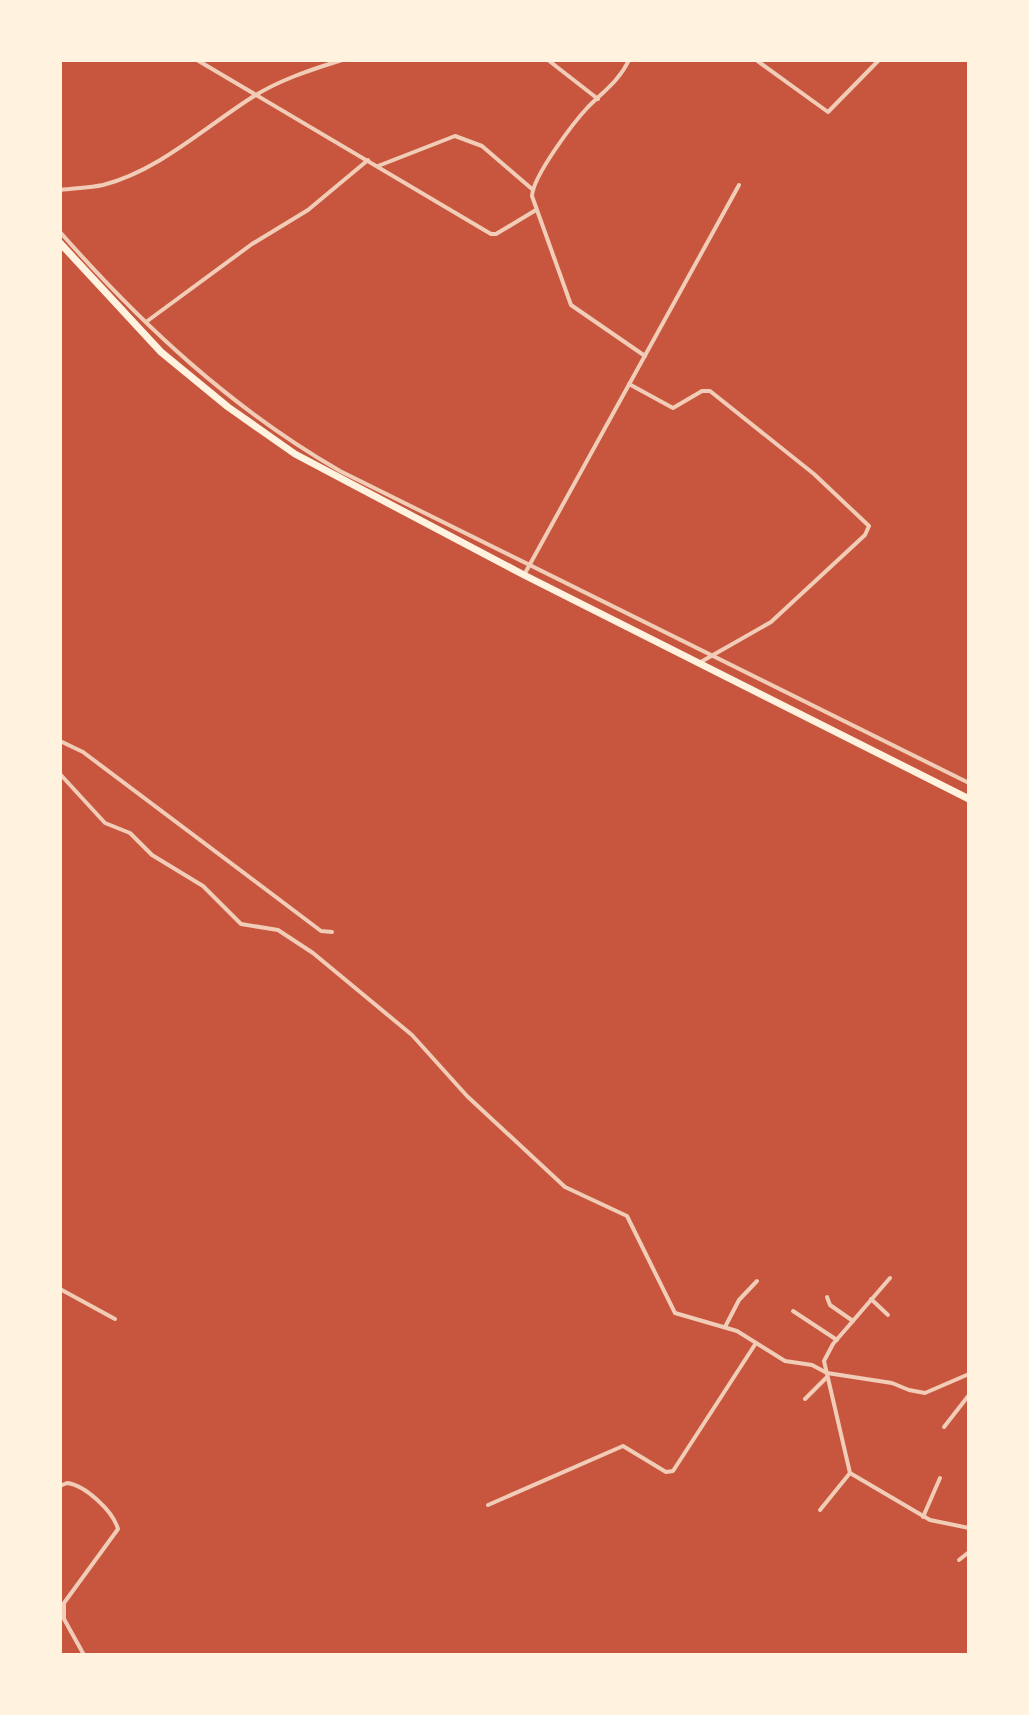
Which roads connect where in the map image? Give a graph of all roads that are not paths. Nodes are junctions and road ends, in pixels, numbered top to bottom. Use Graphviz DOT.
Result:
graph roads {
  1 [pos="197,60"];
  2 [pos="342,60"];
  3 [pos="548,60"];
  4 [pos="629,60"];
  5 [pos="756,60"];
  6 [pos="879,60"];
  7 [pos="257,94"];
  8 [pos="598,99"];
  9 [pos="368,160"];
  10 [pos="378,166"];
  11 [pos="739,185"];
  12 [pos="532,189"];
  13 [pos="60,190"];
  14 [pos="536,210"];
  15 [pos="60,232"];
  16 [pos="60,243"];
  17 [pos="142,325"];
  18 [pos="645,356"];
  19 [pos="629,384"];
  20 [pos="530,565"];
  21 [pos="524,575"];
  22 [pos="711,655"];
  23 [pos="699,663"];
  24 [pos="60,741"];
  25 [pos="60,774"];
  26 [pos="968,781"];
  27 [pos="969,799"];
  28 [pos="332,932"];
  29 [pos="890,1278"];
  30 [pos="757,1281"];
  31 [pos="60,1289"];
  32 [pos="827,1297"];
  33 [pos="871,1299"];
  34 [pos="793,1311"];
  35 [pos="888,1315"];
  36 [pos="115,1319"];
  37 [pos="853,1321"];
  38 [pos="725,1327"];
  39 [pos="837,1340"];
  40 [pos="756,1343"];
  41 [pos="969,1374"];
  42 [pos="827,1375"];
  43 [pos="969,1395"];
  44 [pos="805,1399"];
  45 [pos="944,1427"];
  46 [pos="850,1473"];
  47 [pos="940,1478"];
  48 [pos="60,1486"];
  49 [pos="488,1505"];
  50 [pos="820,1510"];
  51 [pos="923,1517"];
  52 [pos="969,1528"];
  53 [pos="969,1552"];
  54 [pos="959,1560"];
  55 [pos="84,1655"];
  1 -- 7 [label="street"];
  2 -- 7 [label="street"];
  3 -- 8 [label="street"];
  4 -- 8 [label="street"];
  5 -- 6 [label="street"];
  7 -- 9 [label="street"];
  7 -- 13 [label="street"];
  8 -- 12 [label="street"];
  9 -- 10 [label="street"];
  9 -- 17 [label="street"];
  10 -- 12 [label="street"];
  10 -- 14 [label="street"];
  11 -- 18 [label="street"];
  12 -- 14 [label="street"];
  14 -- 18 [label="street"];
  15 -- 17 [label="street"];
  16 -- 17 [label="highway"];
  17 -- 20 [label="street"];
  17 -- 21 [label="highway"];
  18 -- 19 [label="street"];
  19 -- 20 [label="street"];
  19 -- 22 [label="street"];
  20 -- 21 [label="street"];
  20 -- 22 [label="street"];
  21 -- 23 [label="highway"];
  22 -- 23 [label="street"];
  22 -- 26 [label="street"];
  23 -- 27 [label="highway"];
  24 -- 28 [label="street"];
  25 -- 38 [label="street"];
  29 -- 33 [label="street"];
  30 -- 38 [label="street"];
  31 -- 36 [label="street"];
  32 -- 37 [label="street"];
  33 -- 35 [label="street"];
  33 -- 37 [label="street"];
  34 -- 39 [label="street"];
  37 -- 39 [label="street"];
  38 -- 40 [label="street"];
  39 -- 42 [label="street"];
  40 -- 42 [label="street"];
  40 -- 49 [label="street"];
  41 -- 42 [label="street"];
  42 -- 44 [label="street"];
  42 -- 46 [label="street"];
  43 -- 45 [label="street"];
  46 -- 50 [label="street"];
  46 -- 51 [label="street"];
  47 -- 51 [label="street"];
  48 -- 55 [label="street"];
  51 -- 52 [label="street"];
  53 -- 54 [label="street"];
}
